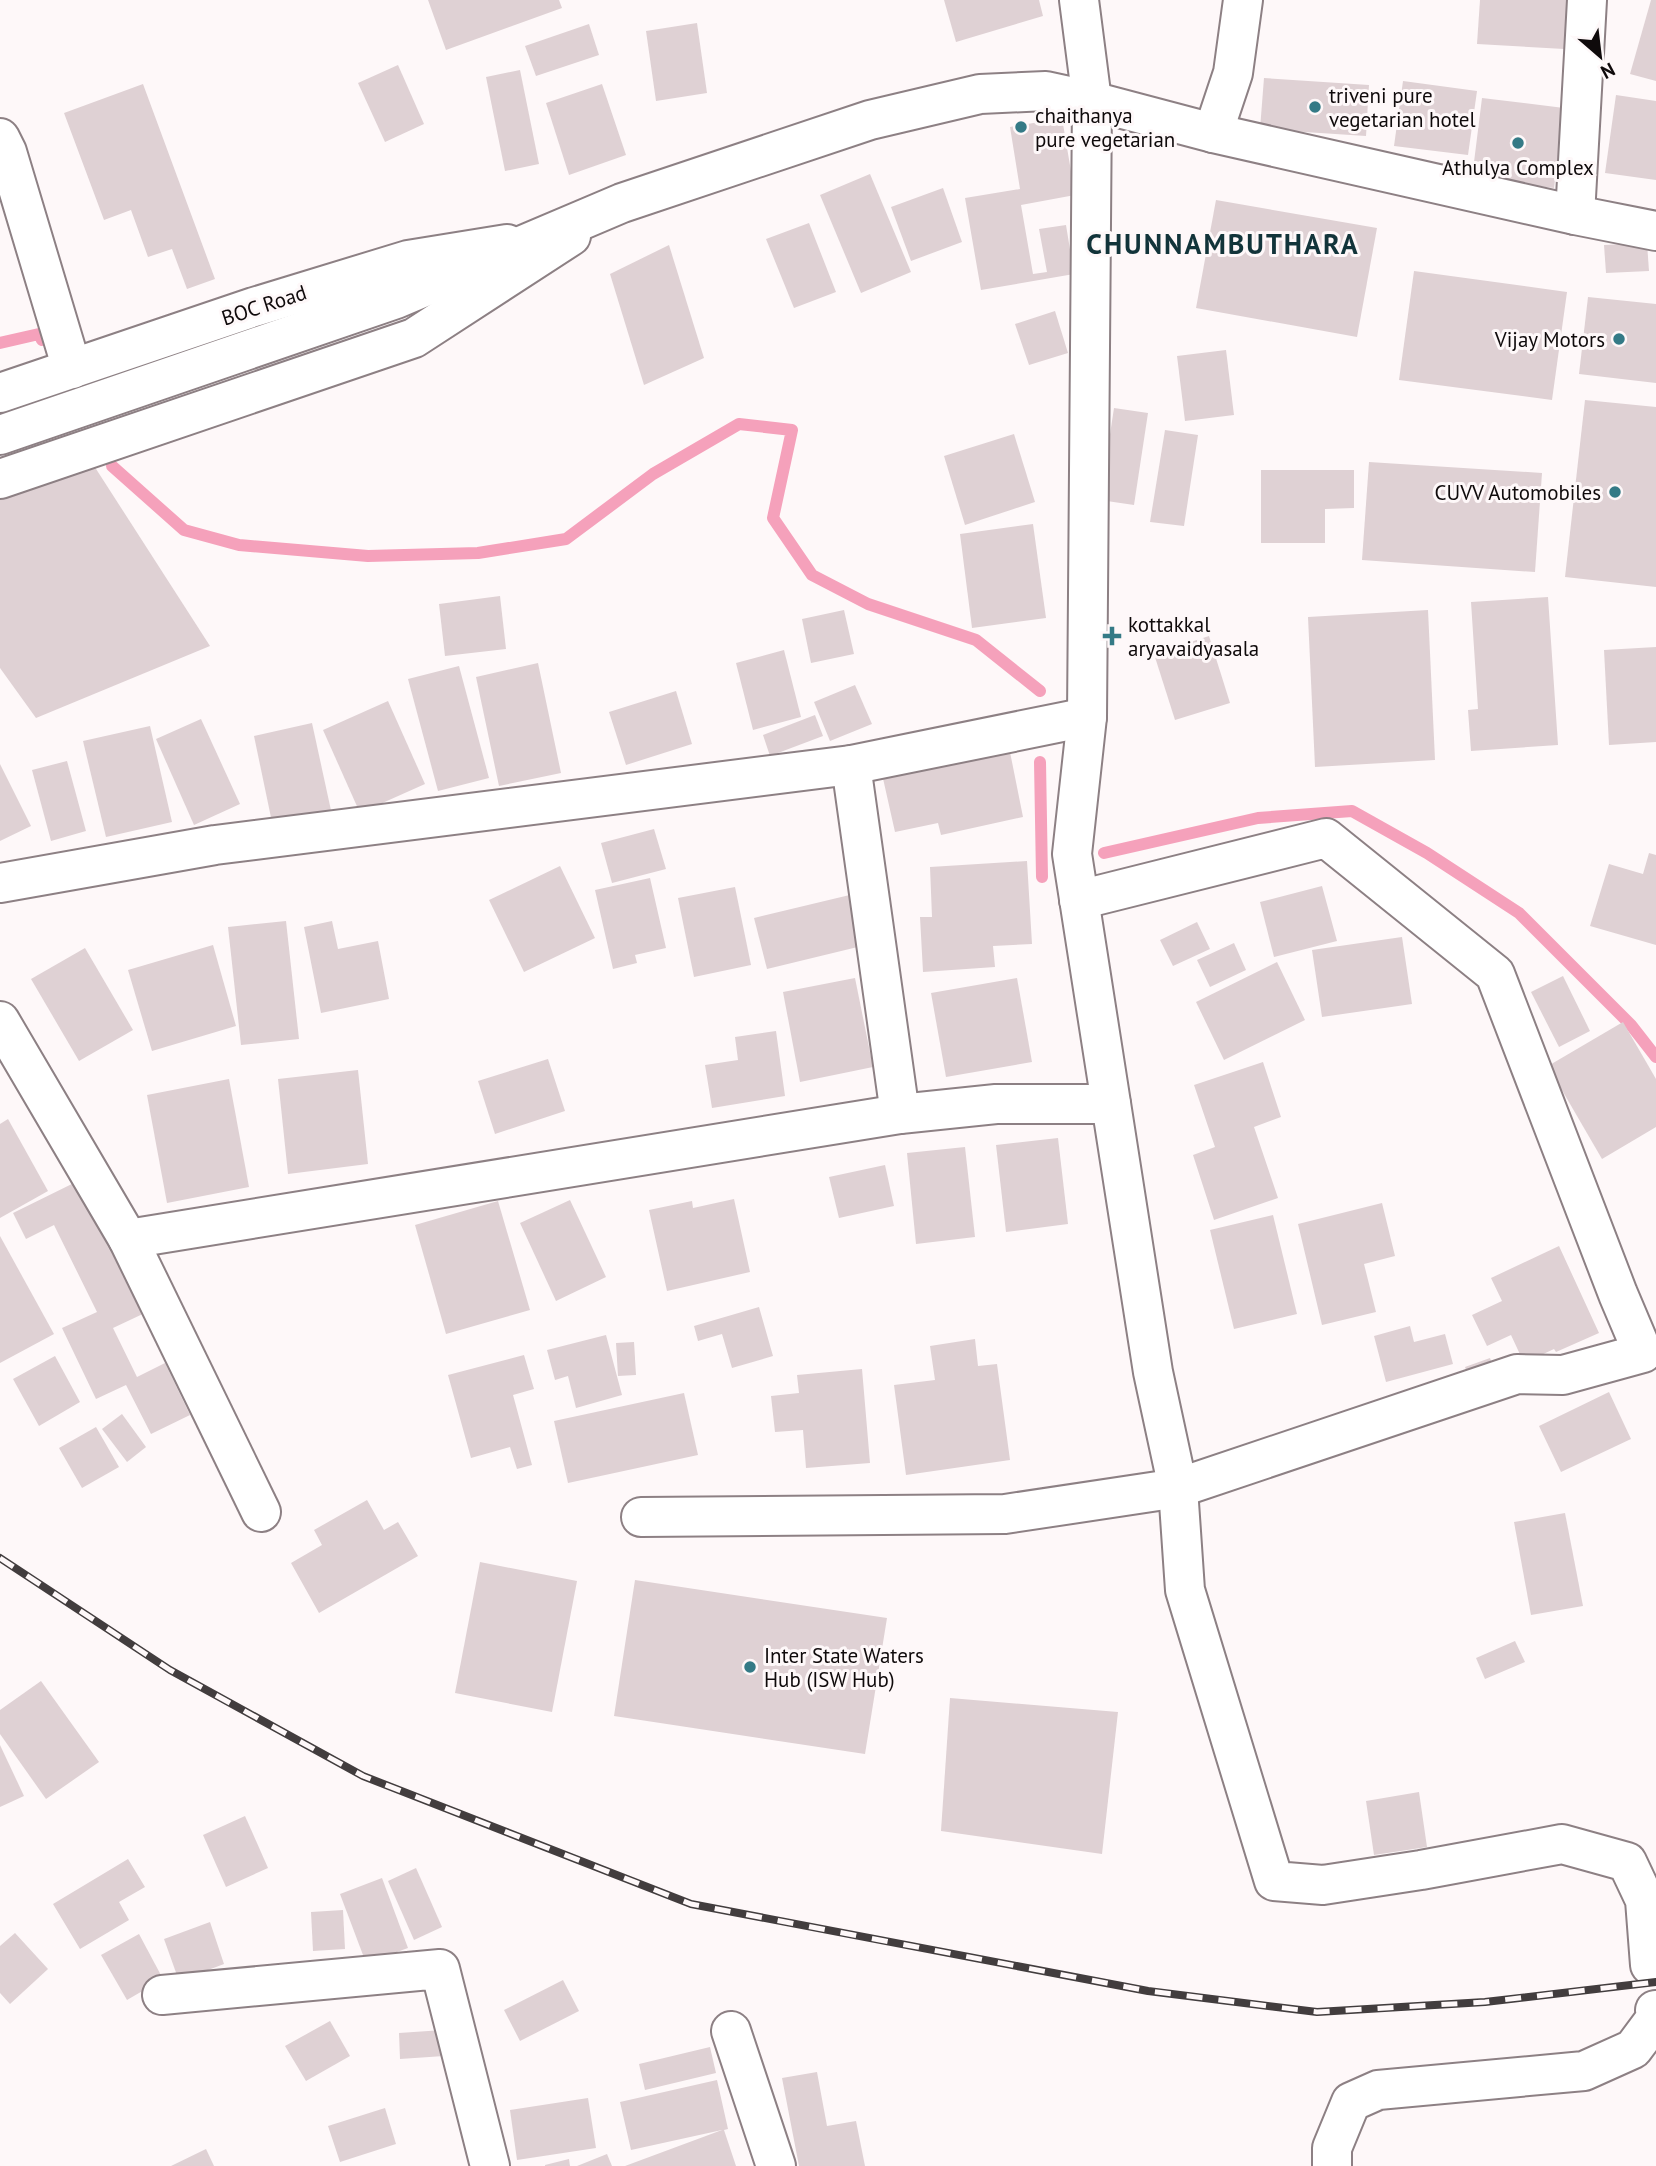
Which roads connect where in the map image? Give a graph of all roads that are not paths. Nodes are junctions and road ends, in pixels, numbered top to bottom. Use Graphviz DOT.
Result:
graph roads {
  1 [pos="1079,0"];
  2 [pos="1242,0"];
  3 [pos="1587,0"];
  4 [pos="1092,101"];
  5 [pos="1213,133"];
  6 [pos="0,138"];
  7 [pos="622,203"];
  8 [pos="1575,215"];
  9 [pos="1656,231"];
  10 [pos="535,240"];
  11 [pos="72,369"];
  12 [pos="0,393"];
  13 [pos="0,436"];
  14 [pos="0,479"];
  15 [pos="1087,718"];
  16 [pos="852,765"];
  17 [pos="0,883"];
  18 [pos="1079,900"];
  19 [pos="0,1021"];
  20 [pos="1111,1104"];
  21 [pos="900,1114"];
  22 [pos="128,1239"];
  23 [pos="1178,1488"];
  24 [pos="261,1512"];
  25 [pos="641,1517"];
  26 [pos="1650,1965"];
  27 [pos="162,1995"];
  28 [pos="1655,2010"];
  29 [pos="731,2031"];
  30 [pos="490,2166"];
  31 [pos="776,2166"];
  32 [pos="1332,2166"];
  1 -- 4 [label="street"];
  2 -- 5 [label="street"];
  3 -- 8 [label="street"];
  4 -- 5 [label="street"];
  4 -- 7 [label="street"];
  4 -- 15 [label="street"];
  5 -- 8 [label="street"];
  6 -- 11 [label="street"];
  7 -- 10 [label="street"];
  7 -- 14 [label="street"];
  8 -- 9 [label="street"];
  10 -- 11 [label="street, BOC Road"];
  10 -- 13 [label="street"];
  11 -- 12 [label="street, BOC Road"];
  15 -- 16 [label="street"];
  15 -- 18 [label="street"];
  16 -- 17 [label="street"];
  16 -- 21 [label="street"];
  18 -- 20 [label="street"];
  18 -- 23 [label="street"];
  19 -- 22 [label="street"];
  20 -- 21 [label="street"];
  20 -- 23 [label="street"];
  21 -- 22 [label="street"];
  22 -- 24 [label="street"];
  23 -- 25 [label="street"];
  23 -- 26 [label="street"];
  27 -- 30 [label="street"];
  28 -- 32 [label="street"];
  29 -- 31 [label="street"];
}
